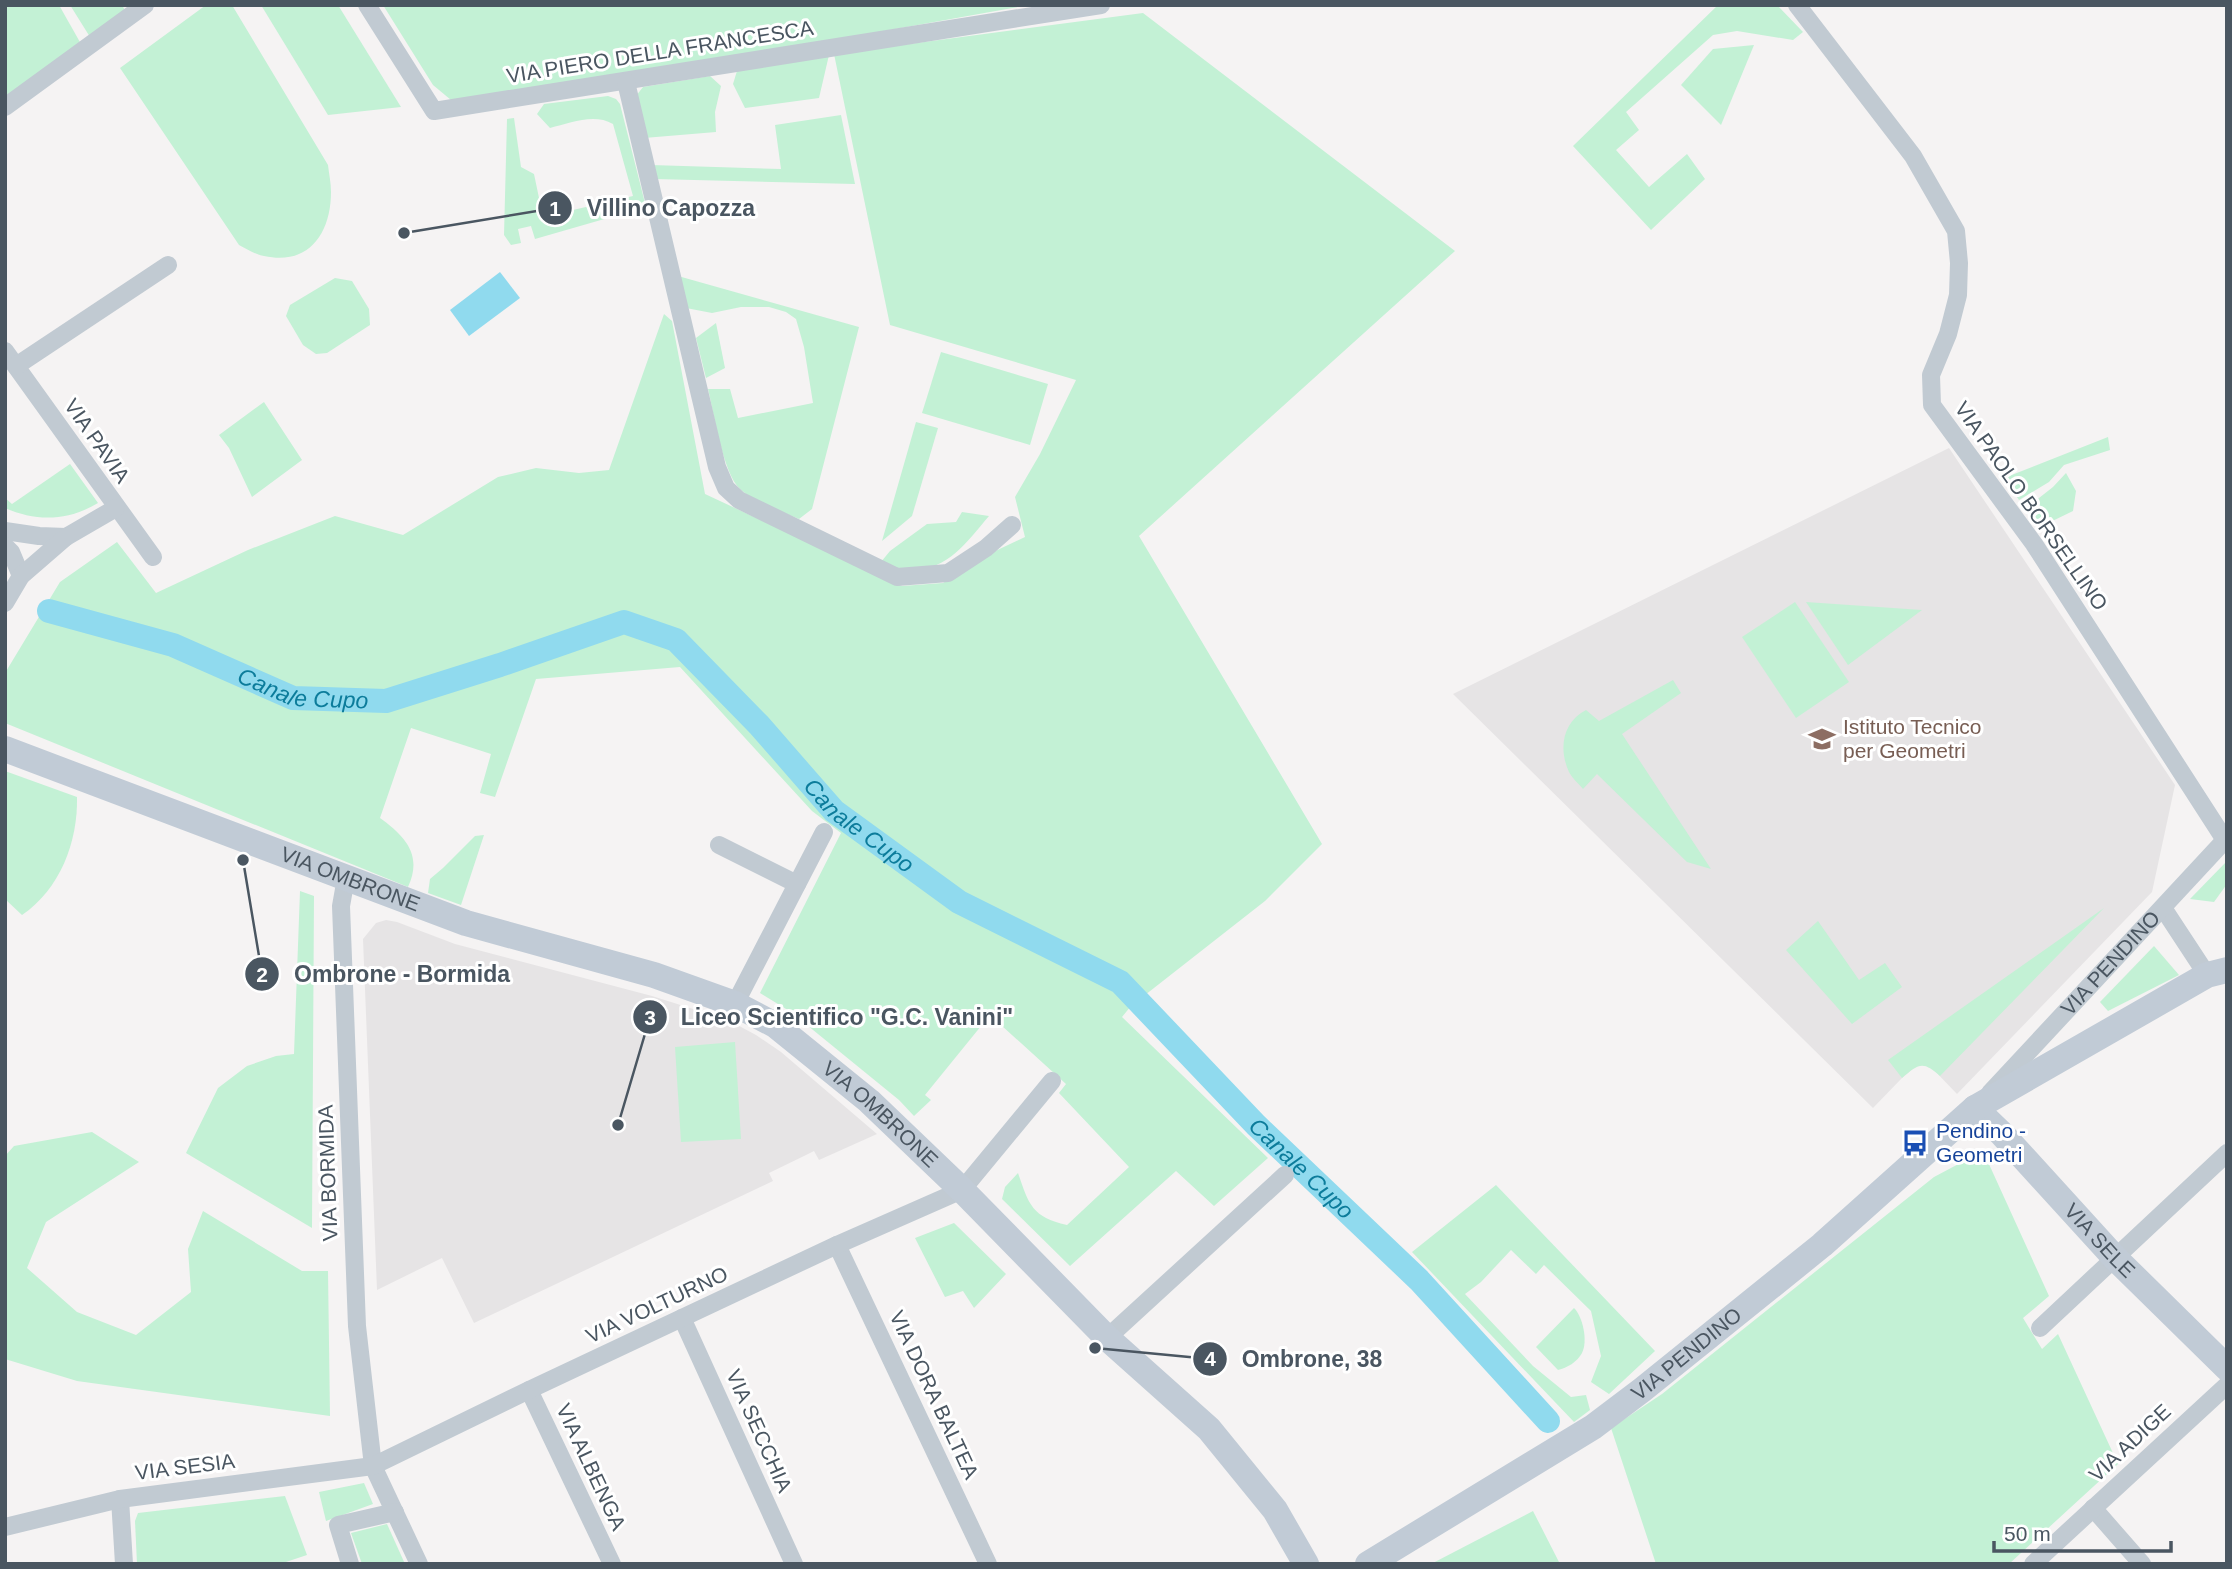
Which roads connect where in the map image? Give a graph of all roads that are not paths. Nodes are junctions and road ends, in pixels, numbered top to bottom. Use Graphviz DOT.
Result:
graph roads {
  1 [pos="145,5"];
  2 [pos="367,5"];
  3 [pos="1101,5"];
  4 [pos="1797,5"];
  5 [pos="626,82"];
  6 [pos="5,107"];
  7 [pos="167,265"];
  8 [pos="10,358"];
  9 [pos="116,508"];
  10 [pos="1012,525"];
  11 [pos="5,531"];
  12 [pos="66,537"];
  13 [pos="5,546"];
  14 [pos="153,557"];
  15 [pos="21,576"];
  16 [pos="5,603"];
  17 [pos="5,749"];
  18 [pos="824,832"];
  19 [pos="2226,839"];
  20 [pos="719,845"];
  21 [pos="346,878"];
  22 [pos="797,884"];
  23 [pos="2163,908"];
  24 [pos="2217,973"];
  25 [pos="735,1004"];
  26 [pos="1052,1081"];
  27 [pos="1975,1108"];
  28 [pos="2227,1153"];
  29 [pos="1285,1175"];
  30 [pos="962,1190"];
  31 [pos="837,1245"];
  32 [pos="2115,1258"];
  33 [pos="682,1318"];
  34 [pos="2040,1328"];
  35 [pos="1107,1338"];
  36 [pos="2227,1368"];
  37 [pos="2227,1385"];
  38 [pos="529,1390"];
  39 [pos="373,1466"];
  40 [pos="120,1499"];
  41 [pos="2093,1508"];
  42 [pos="395,1512"];
  43 [pos="5,1527"];
  44 [pos="124,1564"];
  45 [pos="350,1564"];
  46 [pos="419,1564"];
  47 [pos="612,1564"];
  48 [pos="794,1564"];
  49 [pos="988,1564"];
  50 [pos="1306,1564"];
  51 [pos="1368,1564"];
  52 [pos="2033,1564"];
  53 [pos="2142,1564"];
  1 -- 6 [label="street"];
  2 -- 5 [label="street, VIA PIERO DELLA FRANCESCA"];
  3 -- 5 [label="street, VIA PIERO DELLA FRANCESCA"];
  4 -- 19 [label="street, VIA PAOLO BORSELLINO"];
  5 -- 10 [label="street"];
  7 -- 8 [label="street"];
  8 -- 9 [label="street, VIA PAVIA"];
  9 -- 12 [label="street"];
  9 -- 14 [label="street, VIA PAVIA"];
  11 -- 12 [label="street"];
  12 -- 15 [label="street"];
  13 -- 15 [label="street"];
  15 -- 16 [label="street"];
  17 -- 21 [label="street, VIA OMBRONE"];
  18 -- 22 [label="street"];
  19 -- 23 [label="street"];
  20 -- 22 [label="street"];
  21 -- 25 [label="street, VIA OMBRONE"];
  21 -- 39 [label="street, VIA BORMIDA"];
  22 -- 25 [label="street"];
  23 -- 24 [label="street, VIA PENDINO"];
  23 -- 27 [label="street, VIA PENDINO"];
  24 -- 27 [label="street, VIA PENDINO"];
  25 -- 30 [label="street, VIA OMBRONE"];
  26 -- 30 [label="street"];
  27 -- 32 [label="street, VIA SELE"];
  27 -- 51 [label="street, VIA PENDINO"];
  28 -- 32 [label="street"];
  29 -- 35 [label="street"];
  30 -- 31 [label="street, VIA VOLTURNO"];
  30 -- 35 [label="street, VIA OMBRONE"];
  31 -- 33 [label="street, VIA VOLTURNO"];
  31 -- 49 [label="street, VIA DORA BALTEA"];
  32 -- 34 [label="street"];
  32 -- 36 [label="street, VIA SELE"];
  33 -- 38 [label="street, VIA VOLTURNO"];
  33 -- 48 [label="street, VIA SECCHIA"];
  35 -- 50 [label="street, VIA OMBRONE"];
  37 -- 41 [label="street, VIA ADIGE"];
  38 -- 39 [label="street, VIA VOLTURNO"];
  38 -- 47 [label="street, VIA ALBENGA"];
  39 -- 40 [label="street, VIA SESIA"];
  39 -- 42 [label="street, VIA BORMIDA"];
  40 -- 43 [label="street, VIA SESIA"];
  40 -- 44 [label="street"];
  41 -- 52 [label="street, VIA ADIGE"];
  41 -- 53 [label="street"];
  42 -- 45 [label="street"];
  42 -- 46 [label="street, VIA BORMIDA"];
}
